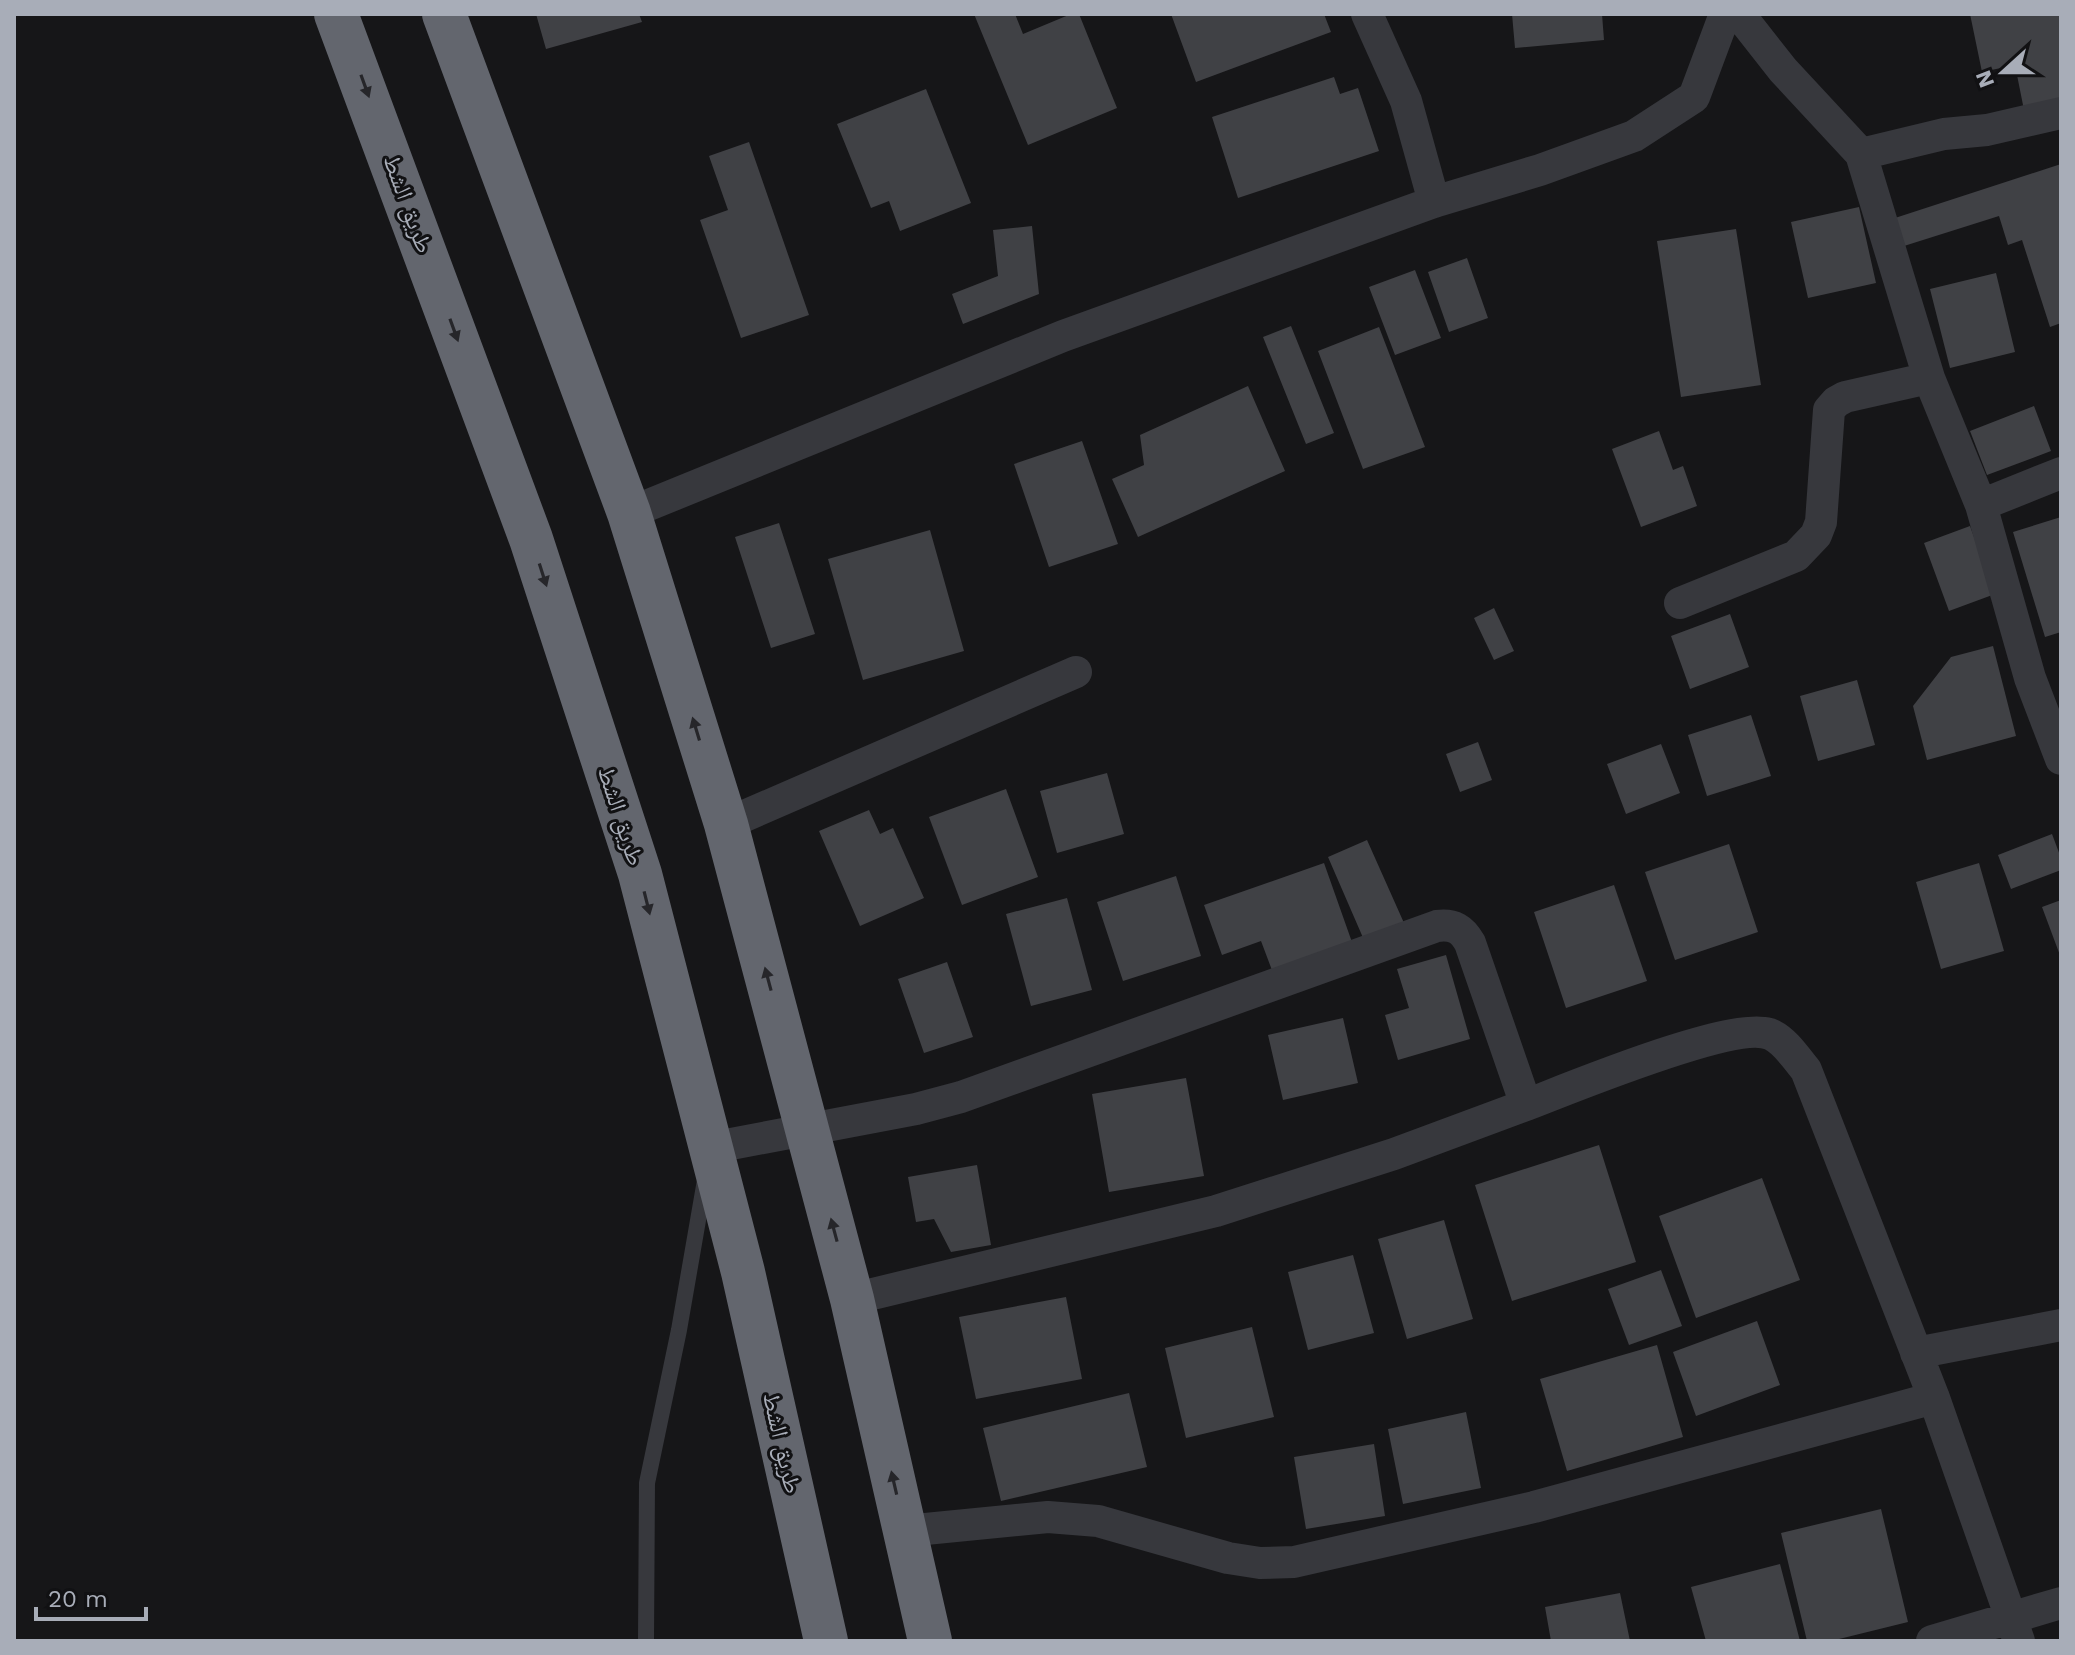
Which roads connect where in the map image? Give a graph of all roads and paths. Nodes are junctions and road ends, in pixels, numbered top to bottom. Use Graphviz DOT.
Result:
graph roads {
  1 [pos="336,14"];
  2 [pos="444,14"];
  3 [pos="1367,14"];
  4 [pos="1725,14"];
  5 [pos="1739,14"];
  6 [pos="2061,113"];
  7 [pos="1861,154"];
  8 [pos="1434,202"];
  9 [pos="1929,378"];
  10 [pos="2061,473"];
  11 [pos="1981,505"];
  12 [pos="629,513"];
  13 [pos="1680,603"];
  14 [pos="1076,672"];
  15 [pos="2061,759"];
  16 [pos="726,824"];
  17 [pos="1526,1105"];
  18 [pos="807,1129"];
  19 [pos="710,1148"];
  20 [pos="852,1299"];
  21 [pos="2061,1325"];
  22 [pos="1916,1353"];
  23 [pos="1934,1398"];
  24 [pos="905,1531"];
  25 [pos="2061,1603"];
  26 [pos="2014,1629"];
  27 [pos="646,1641"];
  28 [pos="826,1641"];
  29 [pos="930,1641"];
  30 [pos="1932,1641"];
  1 -- 19 [label="highway, طريق الشط, one-way"];
  2 -- 12 [label="highway"];
  3 -- 8 [label="street"];
  4 -- 8 [label="street"];
  5 -- 7 [label="street"];
  6 -- 7 [label="street"];
  7 -- 9 [label="street"];
  8 -- 12 [label="street"];
  9 -- 11 [label="street"];
  9 -- 13 [label="street"];
  10 -- 11 [label="street"];
  11 -- 15 [label="street"];
  16 -- 12 [label="highway, one-way"];
  14 -- 16 [label="street"];
  18 -- 16 [label="highway, one-way"];
  17 -- 18 [label="street"];
  17 -- 20 [label="street"];
  17 -- 22 [label="street"];
  18 -- 19 [label="street"];
  20 -- 18 [label="highway, one-way"];
  19 -- 27 [label="lane"];
  19 -- 28 [label="highway, طريق الشط"];
  24 -- 20 [label="highway, one-way"];
  21 -- 22 [label="street"];
  22 -- 23 [label="street"];
  23 -- 24 [label="street"];
  23 -- 26 [label="street"];
  24 -- 29 [label="highway"];
  25 -- 26 [label="street"];
  26 -- 30 [label="street"];
}
